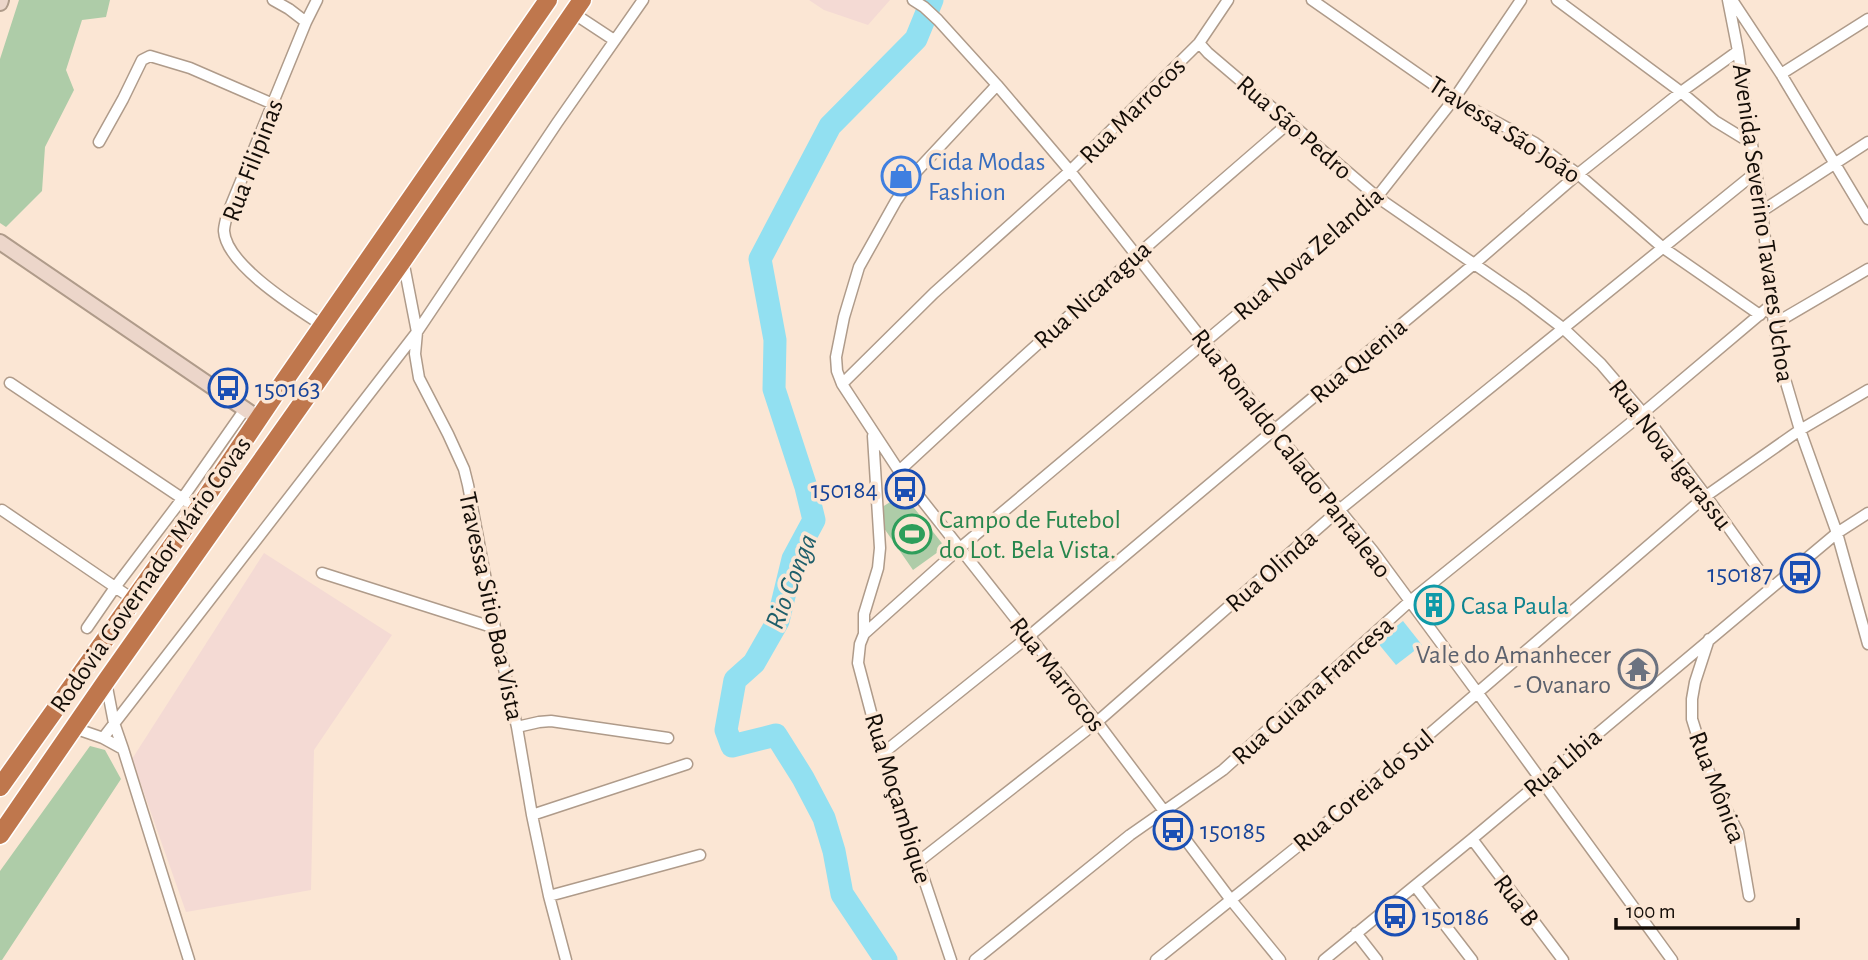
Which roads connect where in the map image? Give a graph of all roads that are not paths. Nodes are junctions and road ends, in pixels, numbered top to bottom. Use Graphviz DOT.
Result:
graph roads {
  1 [pos="272,0"];
  2 [pos="317,0"];
  3 [pos="548,0"];
  4 [pos="643,0"];
  5 [pos="913,0"];
  6 [pos="1228,0"];
  7 [pos="1312,0"];
  8 [pos="1521,0"];
  9 [pos="1557,0"];
  10 [pos="1730,0"];
  11 [pos="578,7"];
  12 [pos="1868,19"];
  13 [pos="306,22"];
  14 [pos="614,40"];
  15 [pos="1199,43"];
  16 [pos="1738,51"];
  17 [pos="1781,74"];
  18 [pos="997,85"];
  19 [pos="1681,92"];
  20 [pos="1454,99"];
  21 [pos="273,104"];
  22 [pos="1290,122"];
  23 [pos="99,142"];
  24 [pos="1868,142"];
  25 [pos="1751,143"];
  26 [pos="1835,164"];
  27 [pos="1070,171"];
  28 [pos="1755,173"];
  29 [pos="1578,174"];
  30 [pos="1377,197"];
  31 [pos="1762,211"];
  32 [pos="1868,219"];
  33 [pos="0,242"];
  34 [pos="1662,247"];
  35 [pos="1136,255"];
  36 [pos="403,260"];
  37 [pos="1474,264"];
  38 [pos="1868,269"];
  39 [pos="1771,305"];
  40 [pos="1760,315"];
  41 [pos="1774,324"];
  42 [pos="322,325"];
  43 [pos="1564,329"];
  44 [pos="417,332"];
  45 [pos="1205,343"];
  46 [pos="10,383"];
  47 [pos="842,384"];
  48 [pos="1868,390"];
  49 [pos="1643,413"];
  50 [pos="252,414"];
  51 [pos="1274,430"];
  52 [pos="1800,430"];
  53 [pos="873,433"];
  54 [pos="898,471"];
  55 [pos="1706,496"];
  56 [pos="182,499"];
  57 [pos="198,509"];
  58 [pos="2,510"];
  59 [pos="1339,510"];
  60 [pos="1868,513"];
  61 [pos="1836,533"];
  62 [pos="960,548"];
  63 [pos="323,573"];
  64 [pos="116,586"];
  65 [pos="1771,587"];
  66 [pos="134,600"];
  67 [pos="1409,602"];
  68 [pos="87,628"];
  69 [pos="495,628"];
  70 [pos="864,634"];
  71 [pos="1028,637"];
  72 [pos="1709,638"];
  73 [pos="1868,644"];
  74 [pos="106,681"];
  75 [pos="1477,692"];
  76 [pos="1097,722"];
  77 [pos="114,723"];
  78 [pos="517,727"];
  79 [pos="74,728"];
  80 [pos="103,738"];
  81 [pos="668,738"];
  82 [pos="123,749"];
  83 [pos="883,754"];
  84 [pos="687,764"];
  85 [pos="1541,779"];
  86 [pos="0,787"];
  87 [pos="1165,810"];
  88 [pos="532,815"];
  89 [pos="0,835"];
  90 [pos="1472,839"];
  91 [pos="700,855"];
  92 [pos="918,862"];
  93 [pos="1415,886"];
  94 [pos="549,896"];
  95 [pos="1749,896"];
  96 [pos="1231,900"];
  97 [pos="1356,933"];
  98 [pos="190,960"];
  99 [pos="566,960"];
  100 [pos="951,960"];
  101 [pos="975,960"];
  102 [pos="1156,960"];
  103 [pos="1280,960"];
  104 [pos="1324,960"];
  105 [pos="1377,960"];
  106 [pos="1472,960"];
  107 [pos="1563,960"];
  108 [pos="1672,960"];
  1 -- 13 [label="street"];
  2 -- 13 [label="street, Rua Filipinas"];
  3 -- 42 [label="highway, Rodovia Governador Mário Covas"];
  4 -- 14 [label="street"];
  5 -- 18 [label="street, Rua Ronaldo Calado Pantaleao"];
  6 -- 15 [label="street, Rua Marrocos"];
  7 -- 20 [label="street, Travessa São João"];
  8 -- 20 [label="street, Rua Nova Zelandia"];
  9 -- 19 [label="street"];
  10 -- 16 [label="street, Avenida Severino Tavares Uchoa"];
  10 -- 17 [label="street"];
  11 -- 14 [label="street"];
  11 -- 36 [label="highway, Rodovia Governador Mário Covas"];
  12 -- 17 [label="street"];
  13 -- 21 [label="street, Rua Filipinas"];
  14 -- 44 [label="street"];
  15 -- 22 [label="street, Rua São Pedro"];
  15 -- 27 [label="street, Rua Marrocos"];
  16 -- 19 [label="street, Rua Quenia"];
  16 -- 25 [label="street, Avenida Severino Tavares Uchoa"];
  17 -- 26 [label="street"];
  18 -- 27 [label="street, Rua Ronaldo Calado Pantaleao"];
  18 -- 47 [label="street, Rua Marrocos"];
  19 -- 25 [label="street"];
  19 -- 29 [label="street, Rua Quenia"];
  20 -- 29 [label="street, Travessa São João"];
  20 -- 30 [label="street, Rua Nova Zelandia"];
  21 -- 23 [label="street"];
  21 -- 42 [label="street, Rua Filipinas"];
  22 -- 30 [label="street, Rua São Pedro"];
  22 -- 35 [label="street, Rua Nicaragua"];
  24 -- 26 [label="street"];
  25 -- 28 [label="street, Avenida Severino Tavares Uchoa"];
  26 -- 31 [label="street"];
  26 -- 32 [label="street"];
  27 -- 35 [label="street, Rua Ronaldo Calado Pantaleao"];
  27 -- 47 [label="street, Rua Marrocos"];
  28 -- 31 [label="street, Avenida Severino Tavares Uchoa"];
  28 -- 34 [label="street, Rua Olinda"];
  29 -- 34 [label="street, Travessa São João"];
  29 -- 37 [label="street, Rua Quenia"];
  30 -- 37 [label="street, Rua São Pedro"];
  30 -- 45 [label="street, Rua Nova Zelandia"];
  31 -- 39 [label="street, Avenida Severino Tavares Uchoa"];
  33 -- 50 [label="main road"];
  34 -- 40 [label="street, Travessa São João"];
  34 -- 43 [label="street, Rua Olinda"];
  35 -- 45 [label="street, Rua Ronaldo Calado Pantaleao"];
  35 -- 54 [label="street, Rua Nicaragua"];
  36 -- 44 [label="street, Travessa Sitio Boa Vista"];
  36 -- 74 [label="highway, Rodovia Governador Mário Covas"];
  37 -- 43 [label="street, Rua São Pedro"];
  37 -- 51 [label="street, Rua Quenia"];
  38 -- 41 [label="street"];
  39 -- 40 [label="street, Rua Guiana Francesa"];
  39 -- 41 [label="street, Avenida Severino Tavares Uchoa"];
  40 -- 49 [label="street, Rua Guiana Francesa"];
  41 -- 52 [label="street, Avenida Severino Tavares Uchoa"];
  42 -- 50 [label="highway, Rodovia Governador Mário Covas"];
  43 -- 49 [label="street, Rua Nova Igarassu"];
  43 -- 59 [label="street, Rua Olinda"];
  44 -- 69 [label="street, Travessa Sitio Boa Vista"];
  44 -- 77 [label="street"];
  45 -- 51 [label="street, Rua Ronaldo Calado Pantaleao"];
  45 -- 62 [label="street, Rua Nova Zelandia"];
  46 -- 56 [label="street"];
  47 -- 53 [label="street, Rua Marrocos"];
  48 -- 52 [label="street, Rua Coreia do Sul"];
  49 -- 55 [label="street, Rua Nova Igarassu"];
  49 -- 67 [label="street, Rua Guiana Francesa"];
  50 -- 56 [label="street"];
  50 -- 57 [label="highway, Rodovia Governador Mário Covas"];
  51 -- 59 [label="street, Rua Ronaldo Calado Pantaleao"];
  51 -- 71 [label="street, Rua Quenia"];
  52 -- 55 [label="street, Rua Coreia do Sul"];
  52 -- 61 [label="street, Avenida Severino Tavares Uchoa"];
  53 -- 54 [label="street, Rua Marrocos"];
  53 -- 70 [label="street, Rua Moçambique"];
  54 -- 62 [label="street, Rua Marrocos"];
  55 -- 65 [label="street, Rua Nova Igarassu"];
  55 -- 75 [label="street, Rua Coreia do Sul"];
  56 -- 57 [label="street"];
  56 -- 64 [label="street"];
  57 -- 66 [label="highway, Rodovia Governador Mário Covas"];
  58 -- 64 [label="street"];
  59 -- 67 [label="street, Rua Ronaldo Calado Pantaleao"];
  59 -- 76 [label="street, Rua Olinda"];
  60 -- 61 [label="street, Rua Libia"];
  61 -- 65 [label="street, Rua Libia"];
  61 -- 73 [label="street, Avenida Severino Tavares Uchoa"];
  62 -- 70 [label="street, Rua Nova Zelandia"];
  62 -- 71 [label="street, Rua Marrocos"];
  63 -- 69 [label="street"];
  64 -- 66 [label="street"];
  64 -- 68 [label="street"];
  65 -- 72 [label="street, Rua Libia"];
  66 -- 86 [label="highway, Rodovia Governador Mário Covas"];
  67 -- 75 [label="street, Rua Ronaldo Calado Pantaleao"];
  67 -- 87 [label="street, Rua Guiana Francesa"];
  69 -- 78 [label="street, Travessa Sitio Boa Vista"];
  70 -- 83 [label="street, Rua Moçambique"];
  71 -- 76 [label="street, Rua Marrocos"];
  71 -- 83 [label="street, Rua Quenia"];
  72 -- 85 [label="street, Rua Libia"];
  72 -- 95 [label="street, Rua Mônica"];
  74 -- 77 [label="street"];
  74 -- 79 [label="highway, Rodovia Governador Mário Covas"];
  75 -- 85 [label="street, Rua Ronaldo Calado Pantaleao"];
  75 -- 96 [label="street, Rua Coreia do Sul"];
  76 -- 87 [label="street, Rua Marrocos"];
  76 -- 92 [label="street, Rua Olinda"];
  77 -- 80 [label="street"];
  77 -- 82 [label="street"];
  78 -- 81 [label="street"];
  78 -- 88 [label="street, Travessa Sitio Boa Vista"];
  79 -- 80 [label="street"];
  79 -- 89 [label="highway, Rodovia Governador Mário Covas"];
  80 -- 82 [label="street"];
  82 -- 98 [label="street"];
  83 -- 92 [label="street, Rua Moçambique"];
  84 -- 88 [label="street"];
  85 -- 90 [label="street, Rua Libia"];
  85 -- 108 [label="street, Rua Ronaldo Calado Pantaleao"];
  87 -- 96 [label="street, Rua Marrocos"];
  87 -- 101 [label="street, Rua Guiana Francesa"];
  88 -- 94 [label="street, Travessa Sitio Boa Vista"];
  90 -- 93 [label="street, Rua Libia"];
  90 -- 107 [label="street, Rua B"];
  91 -- 94 [label="street"];
  92 -- 100 [label="street, Rua Moçambique"];
  93 -- 97 [label="street, Rua Libia"];
  93 -- 106 [label="street"];
  94 -- 99 [label="street, Travessa Sitio Boa Vista"];
  96 -- 102 [label="street, Rua Coreia do Sul"];
  96 -- 103 [label="street, Rua Marrocos"];
  97 -- 104 [label="street, Rua Libia"];
  97 -- 105 [label="street"];
}
